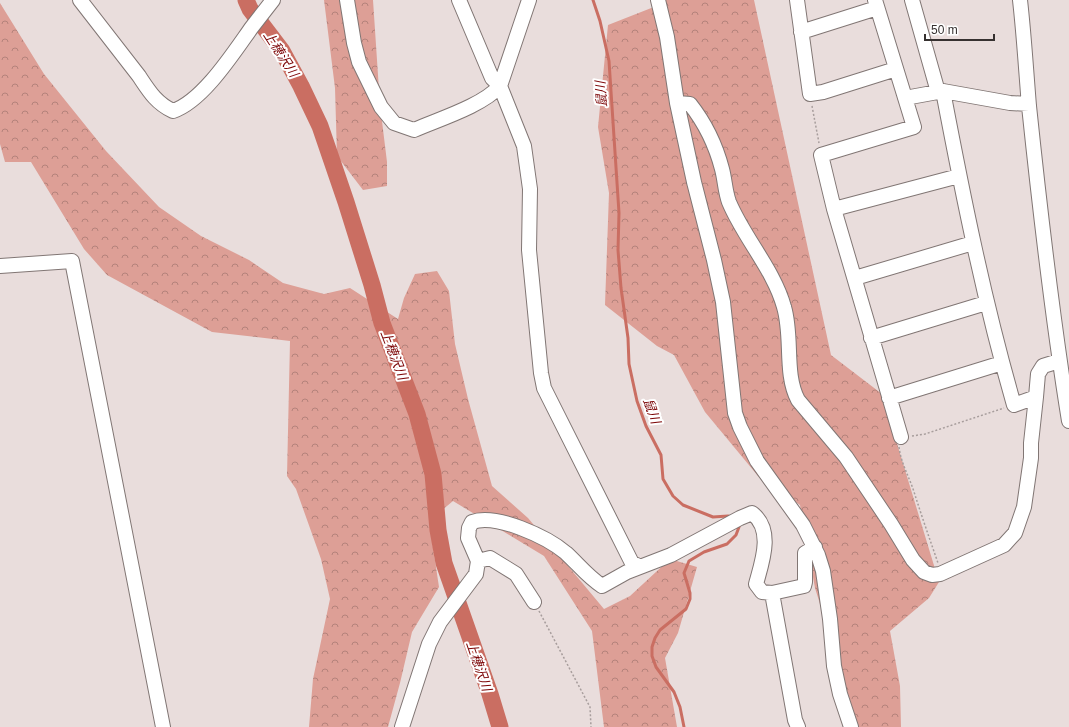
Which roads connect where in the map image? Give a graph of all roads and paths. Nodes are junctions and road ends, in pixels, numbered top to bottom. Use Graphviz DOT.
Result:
graph roads {
  1 [pos="80,0"];
  2 [pos="273,0"];
  3 [pos="347,0"];
  4 [pos="459,0"];
  5 [pos="529,0"];
  6 [pos="658,0"];
  7 [pos="797,0"];
  8 [pos="912,0"];
  9 [pos="1020,0"];
  10 [pos="876,4"];
  11 [pos="801,32"];
  12 [pos="896,69"];
  13 [pos="500,86"];
  14 [pos="940,91"];
  15 [pos="810,94"];
  16 [pos="905,98"];
  17 [pos="677,103"];
  18 [pos="1029,104"];
  19 [pos="821,155"];
  20 [pos="959,176"];
  21 [pos="834,209"];
  22 [pos="973,243"];
  23 [pos="0,266"];
  24 [pos="855,278"];
  25 [pos="986,303"];
  26 [pos="871,338"];
  27 [pos="1059,361"];
  28 [pos="1002,363"];
  29 [pos="1036,397"];
  30 [pos="889,398"];
  31 [pos="1014,405"];
  32 [pos="1069,421"];
  33 [pos="901,437"];
  34 [pos="815,547"];
  35 [pos="478,561"];
  36 [pos="639,566"];
  37 [pos="940,574"];
  38 [pos="772,593"];
  39 [pos="534,602"];
  40 [pos="163,727"];
  41 [pos="402,727"];
  42 [pos="591,727"];
  43 [pos="798,727"];
  44 [pos="851,727"];
  1 -- 2 [label="street"];
  3 -- 13 [label="street"];
  4 -- 13 [label="street"];
  5 -- 13 [label="street"];
  6 -- 17 [label="street"];
  7 -- 11 [label="street"];
  8 -- 14 [label="street"];
  9 -- 18 [label="street"];
  10 -- 11 [label="street"];
  10 -- 12 [label="street"];
  11 -- 15 [label="street"];
  12 -- 15 [label="street"];
  12 -- 16 [label="street"];
  13 -- 36 [label="street"];
  14 -- 16 [label="street"];
  14 -- 18 [label="street"];
  14 -- 20 [label="street"];
  15 -- 19 [label="path"];
  16 -- 19 [label="street"];
  17 -- 34 [label="street"];
  17 -- 37 [label="street"];
  18 -- 27 [label="street"];
  19 -- 21 [label="street"];
  20 -- 21 [label="street"];
  20 -- 22 [label="street"];
  21 -- 24 [label="street"];
  22 -- 24 [label="street"];
  22 -- 25 [label="street"];
  23 -- 40 [label="street"];
  24 -- 26 [label="street"];
  25 -- 26 [label="street"];
  25 -- 28 [label="street"];
  26 -- 30 [label="street"];
  27 -- 29 [label="street"];
  27 -- 32 [label="street"];
  28 -- 30 [label="street"];
  28 -- 31 [label="street"];
  29 -- 31 [label="street"];
  29 -- 37 [label="street"];
  30 -- 33 [label="street"];
  31 -- 33 [label="path"];
  33 -- 37 [label="path"];
  34 -- 38 [label="street"];
  34 -- 44 [label="street"];
  35 -- 36 [label="street"];
  35 -- 39 [label="street"];
  35 -- 41 [label="street"];
  36 -- 38 [label="street"];
  38 -- 43 [label="street"];
  39 -- 42 [label="path"];
}
